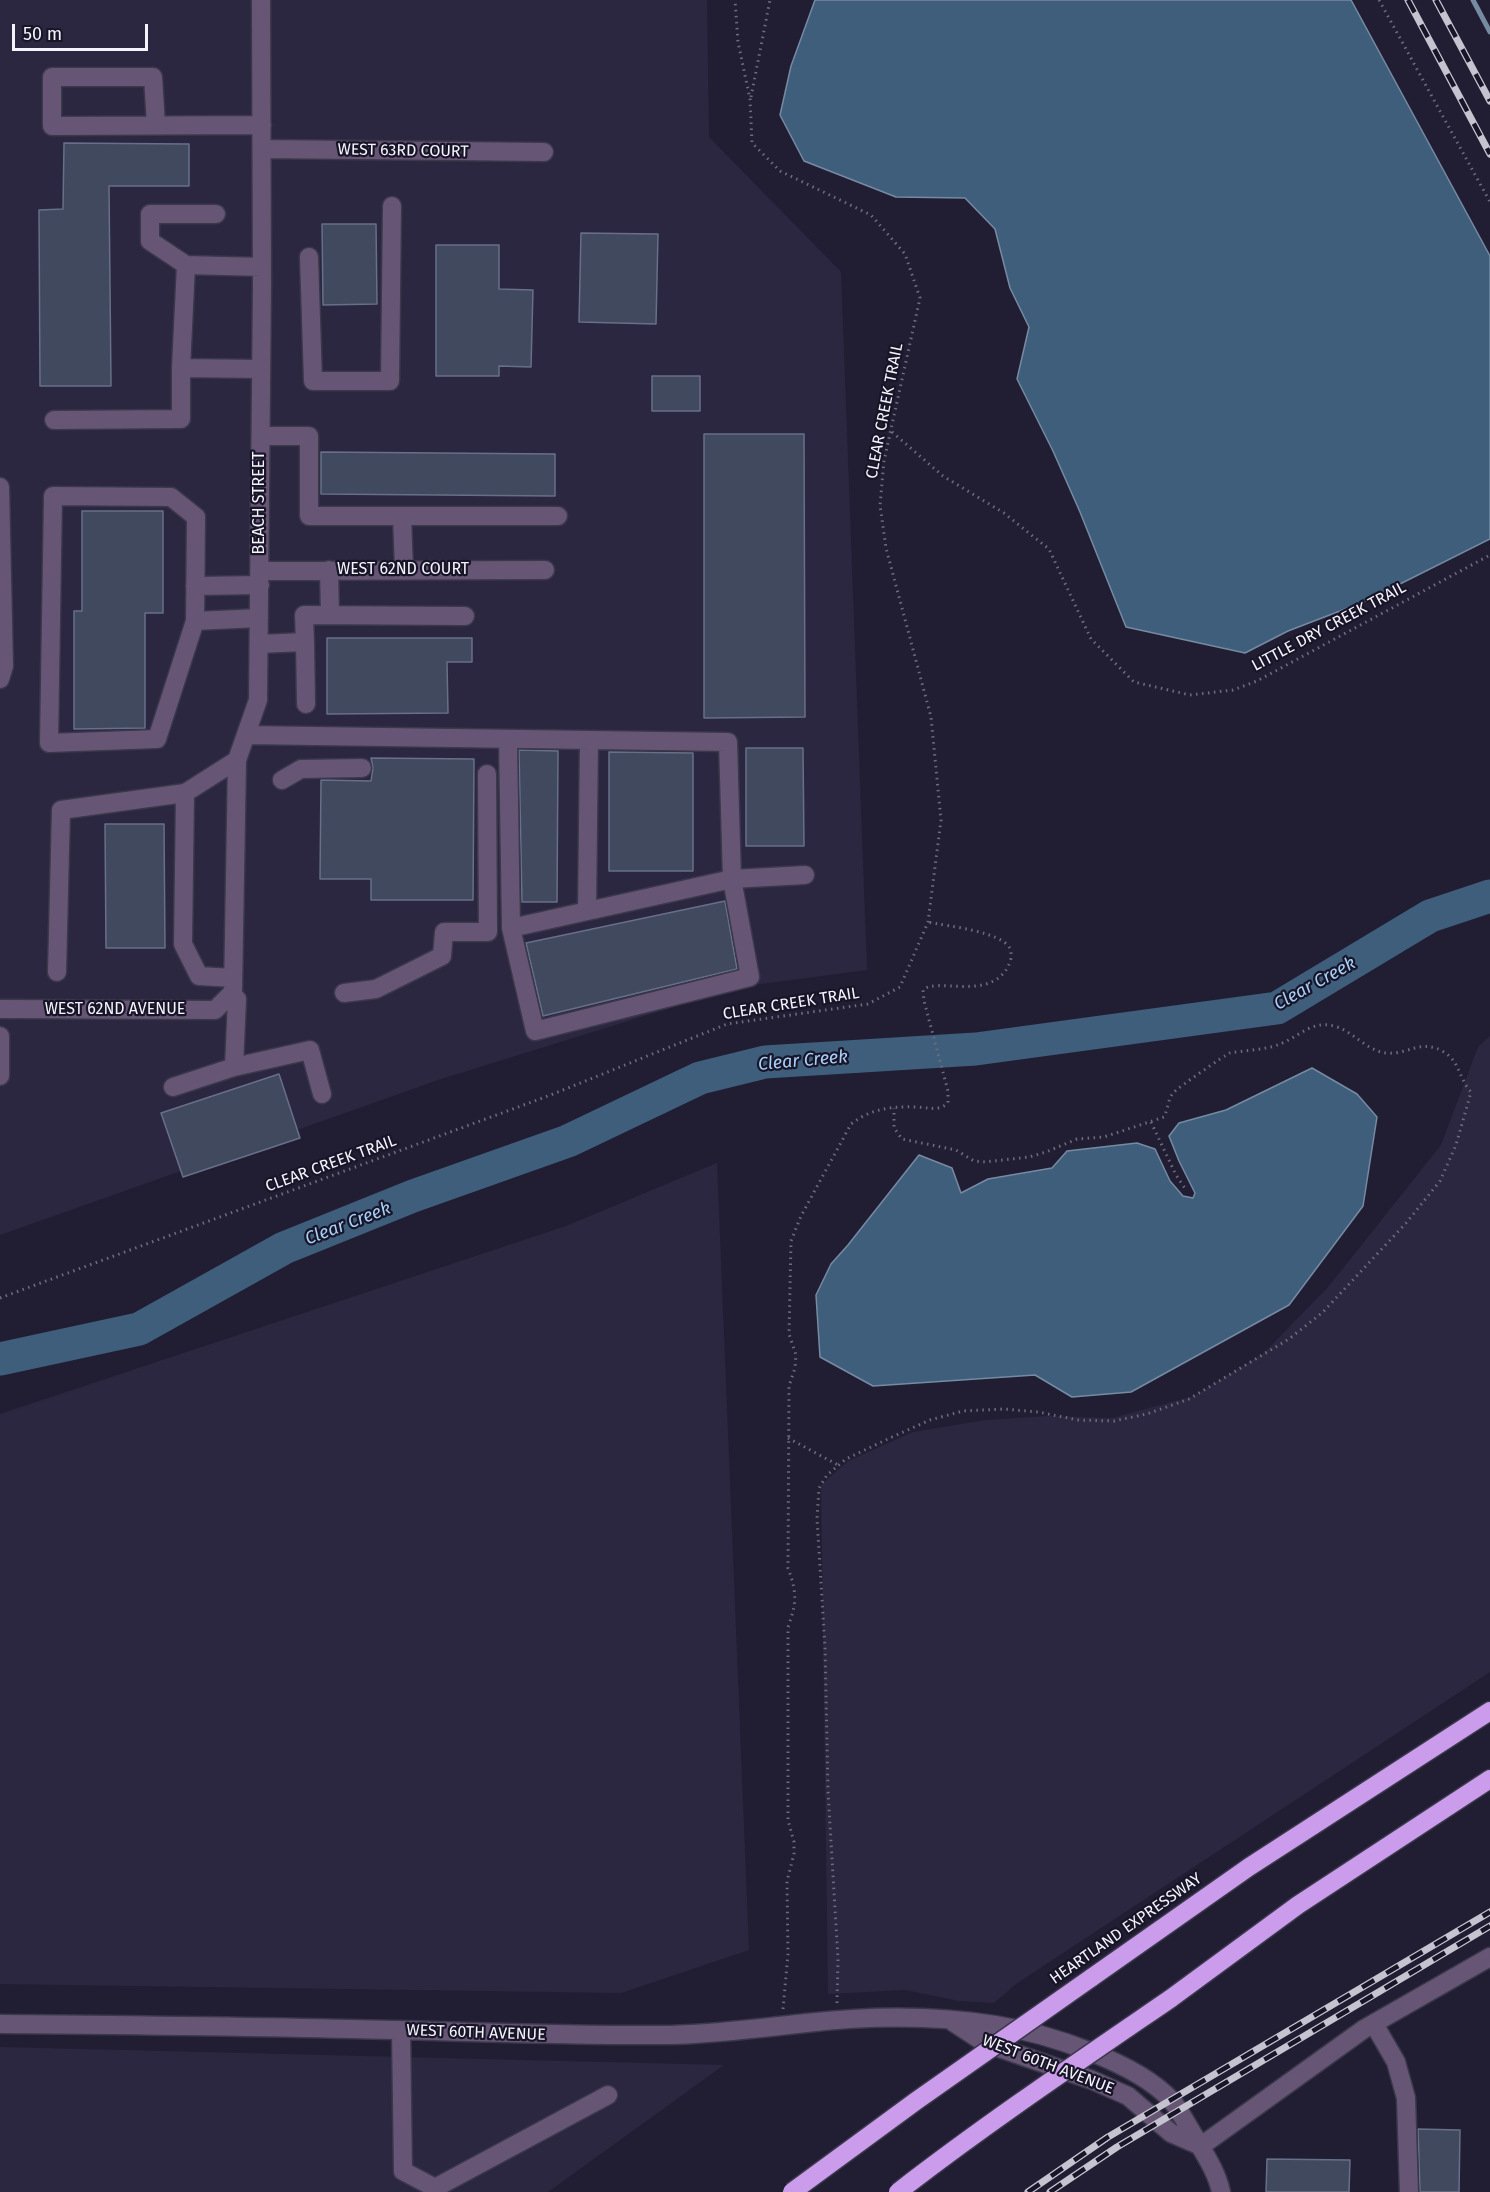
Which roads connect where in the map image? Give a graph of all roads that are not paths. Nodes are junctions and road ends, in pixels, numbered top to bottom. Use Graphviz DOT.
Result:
graph roads {
  1 [pos="261,0"];
  2 [pos="156,125"];
  3 [pos="262,125"];
  4 [pos="262,149"];
  5 [pos="544,152"];
  6 [pos="392,206"];
  7 [pos="216,214"];
  8 [pos="309,257"];
  9 [pos="186,264"];
  10 [pos="262,267"];
  11 [pos="181,368"];
  12 [pos="261,369"];
  13 [pos="54,420"];
  14 [pos="261,436"];
  15 [pos="0,488"];
  16 [pos="402,516"];
  17 [pos="558,516"];
  18 [pos="329,570"];
  19 [pos="404,570"];
  20 [pos="545,570"];
  21 [pos="260,578"];
  22 [pos="195,586"];
  23 [pos="330,615"];
  24 [pos="465,616"];
  25 [pos="259,618"];
  26 [pos="195,621"];
  27 [pos="305,642"];
  28 [pos="259,645"];
  29 [pos="0,679"];
  30 [pos="306,704"];
  31 [pos="246,735"];
  32 [pos="508,739"];
  33 [pos="589,740"];
  34 [pos="237,760"];
  35 [pos="362,768"];
  36 [pos="487,774"];
  37 [pos="282,780"];
  38 [pos="185,793"];
  39 [pos="805,875"];
  40 [pos="732,879"];
  41 [pos="587,911"];
  42 [pos="511,928"];
  43 [pos="57,972"];
  44 [pos="233,978"];
  45 [pos="344,993"];
  46 [pos="231,999"];
  47 [pos="0,1009"];
  48 [pos="0,1036"];
  49 [pos="234,1067"];
  50 [pos="0,1076"];
  51 [pos="173,1087"];
  52 [pos="322,1094"];
  53 [pos="1490,1698"];
  54 [pos="1490,1711"];
  55 [pos="1490,1779"];
  56 [pos="1374,1785"];
  57 [pos="1490,1957"];
  58 [pos="950,2021"];
  59 [pos="0,2024"];
  60 [pos="1374,2024"];
  61 [pos="401,2031"];
  62 [pos="608,2095"];
  63 [pos="1201,2146"];
  64 [pos="792,2192"];
  65 [pos="898,2192"];
  66 [pos="1221,2192"];
  67 [pos="1409,2192"];
  1 -- 3 [label="street, BEACH STREET"];
  2 -- 2 [label="street"];
  2 -- 3 [label="street"];
  3 -- 4 [label="street, BEACH STREET"];
  4 -- 5 [label="street, WEST 63RD COURT"];
  4 -- 10 [label="street, BEACH STREET"];
  6 -- 8 [label="street"];
  7 -- 9 [label="street"];
  9 -- 10 [label="street"];
  9 -- 11 [label="street"];
  10 -- 12 [label="street, BEACH STREET"];
  11 -- 12 [label="street"];
  11 -- 13 [label="street"];
  12 -- 14 [label="street, BEACH STREET"];
  14 -- 16 [label="street"];
  14 -- 21 [label="street, BEACH STREET"];
  15 -- 29 [label="street"];
  16 -- 17 [label="street"];
  16 -- 19 [label="street"];
  18 -- 19 [label="street, WEST 62ND COURT"];
  18 -- 21 [label="street, WEST 62ND COURT"];
  18 -- 23 [label="street"];
  19 -- 20 [label="street, WEST 62ND COURT"];
  21 -- 22 [label="street, WEST 62ND COURT"];
  21 -- 25 [label="street, BEACH STREET"];
  22 -- 26 [label="street"];
  22 -- 26 [label="street"];
  23 -- 24 [label="street"];
  23 -- 27 [label="street"];
  25 -- 26 [label="street"];
  25 -- 28 [label="street, BEACH STREET"];
  27 -- 28 [label="street"];
  27 -- 30 [label="street"];
  28 -- 31 [label="street, BEACH STREET"];
  31 -- 32 [label="street"];
  31 -- 34 [label="street, BEACH STREET"];
  32 -- 33 [label="street"];
  32 -- 42 [label="street"];
  33 -- 40 [label="street"];
  33 -- 41 [label="street"];
  34 -- 38 [label="street"];
  34 -- 44 [label="street, BEACH STREET"];
  35 -- 37 [label="street"];
  36 -- 45 [label="street"];
  38 -- 43 [label="street"];
  38 -- 44 [label="street"];
  39 -- 40 [label="street"];
  40 -- 41 [label="street"];
  40 -- 42 [label="street"];
  41 -- 42 [label="street"];
  44 -- 46 [label="street, BEACH STREET"];
  46 -- 47 [label="street, WEST 62ND AVENUE"];
  46 -- 49 [label="street, BEACH STREET"];
  48 -- 50 [label="street"];
  49 -- 51 [label="street"];
  49 -- 52 [label="street"];
  53 -- 56 [label="highway"];
  54 -- 56 [label="highway, HEARTLAND EXPRESSWAY"];
  55 -- 65 [label="highway, bridge"];
  56 -- 64 [label="highway, HEARTLAND EXPRESSWAY, bridge"];
  57 -- 60 [label="street"];
  58 -- 61 [label="street, WEST 60TH AVENUE"];
  58 -- 63 [label="street, WEST 60TH AVENUE"];
  58 -- 63 [label="street, WEST 60TH AVENUE"];
  59 -- 61 [label="street, WEST 60TH AVENUE"];
  60 -- 63 [label="street"];
  60 -- 67 [label="street"];
  61 -- 62 [label="street"];
  63 -- 66 [label="street"];
}
